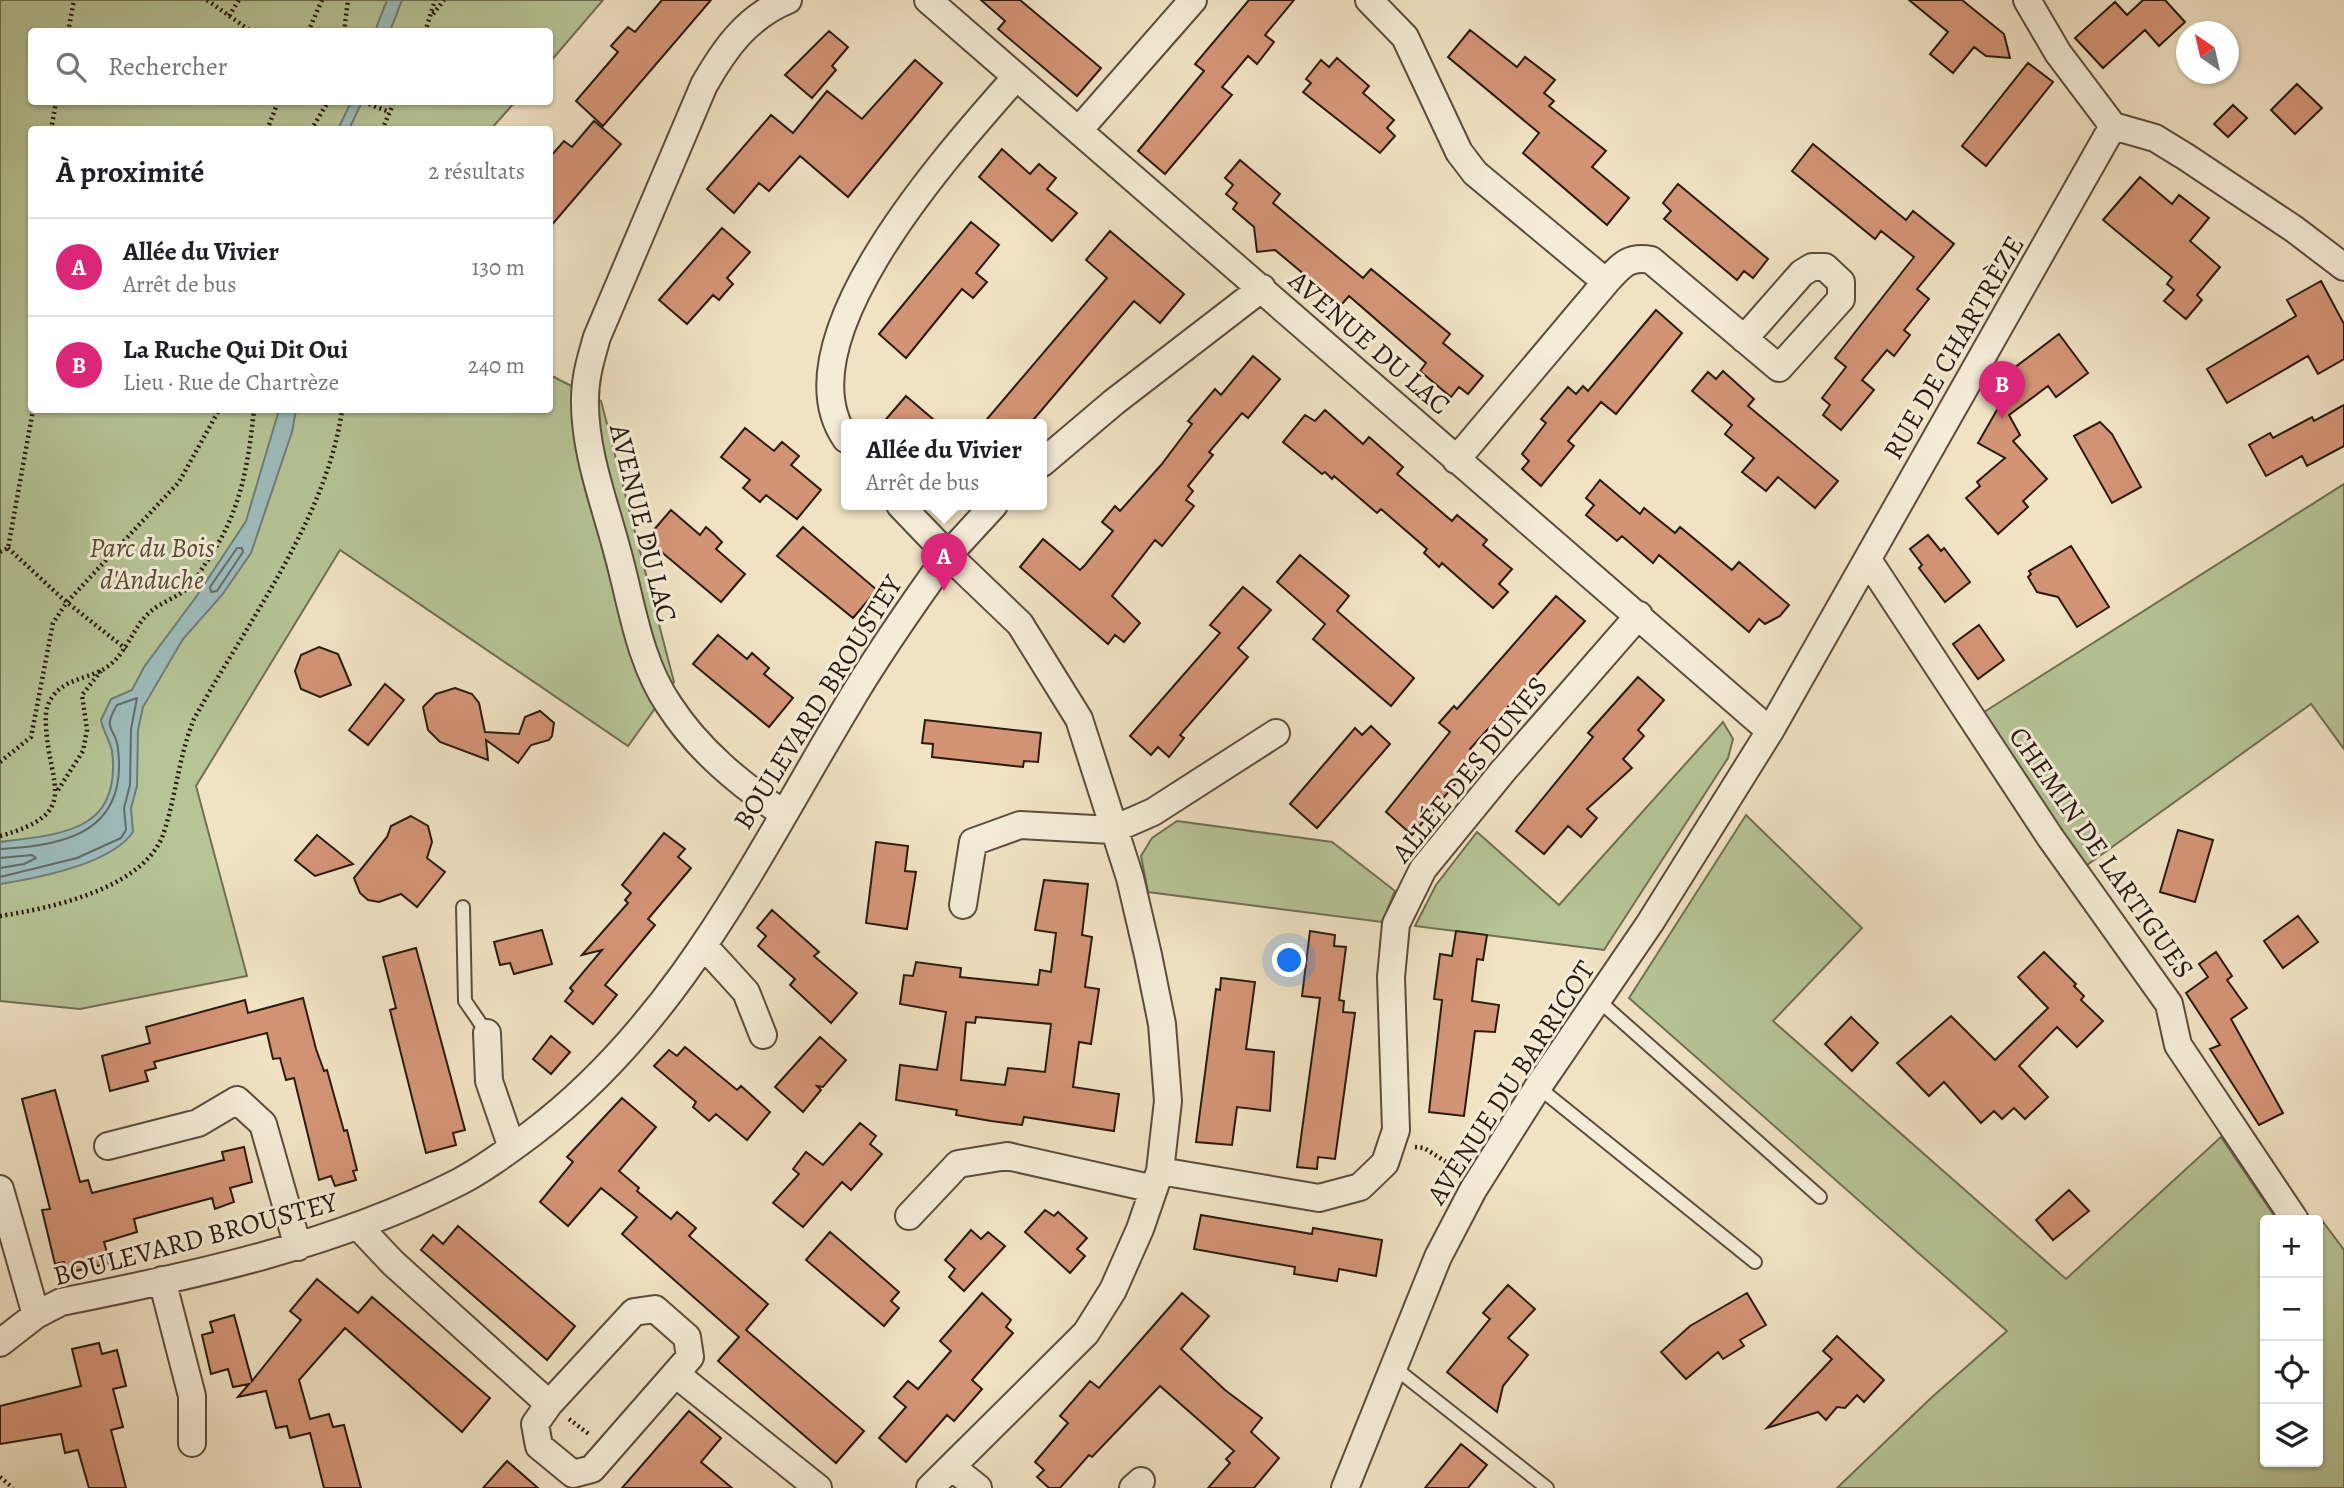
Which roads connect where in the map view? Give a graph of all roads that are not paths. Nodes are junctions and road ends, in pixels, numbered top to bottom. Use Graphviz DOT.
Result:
graph roads {
  1 [pos="788,0"];
  2 [pos="928,0"];
  3 [pos="1194,0"];
  4 [pos="1369,0"];
  5 [pos="2027,0"];
  6 [pos="1016,77"];
  7 [pos="2113,126"];
  8 [pos="1079,130"];
  9 [pos="2344,267"];
  10 [pos="1606,282"];
  11 [pos="1262,288"];
  12 [pos="1744,339"];
  13 [pos="841,432"];
  14 [pos="1047,459"];
  15 [pos="1456,460"];
  16 [pos="905,510"];
  17 [pos="989,510"];
  18 [pos="948,555"];
  19 [pos="1868,561"];
  20 [pos="1639,615"];
  21 [pos="1770,731"];
  22 [pos="1276,733"];
  23 [pos="784,814"];
  24 [pos="1112,830"];
  25 [pos="963,905"];
  26 [pos="463,907"];
  27 [pos="705,947"];
  28 [pos="1598,1000"];
  29 [pos="487,1033"];
  30 [pos="763,1035"];
  31 [pos="1538,1087"];
  32 [pos="108,1146"];
  33 [pos="512,1147"];
  34 [pos="1157,1180"];
  35 [pos="0,1189"];
  36 [pos="1820,1197"];
  37 [pos="2292,1215"];
  38 [pos="909,1216"];
  39 [pos="359,1227"];
  40 [pos="298,1247"];
  41 [pos="1755,1262"];
  42 [pos="162,1280"];
  43 [pos="36,1315"];
  44 [pos="0,1343"];
  45 [pos="1395,1368"];
  46 [pos="677,1375"];
  47 [pos="549,1404"];
  48 [pos="192,1443"];
  49 [pos="953,1468"];
  50 [pos="818,1488"];
  51 [pos="930,1488"];
  52 [pos="978,1488"];
  53 [pos="1345,1488"];
  54 [pos="1547,1488"];
  1 -- 23 [label="street, AVENUE DU LAC"];
  2 -- 6 [label="street, AVENUE DU LAC"];
  3 -- 8 [label="street"];
  4 -- 10 [label="street"];
  5 -- 7 [label="street"];
  6 -- 8 [label="street, AVENUE DU LAC"];
  6 -- 13 [label="street"];
  7 -- 9 [label="street"];
  7 -- 19 [label="street, RUE DE CHARTRÈZE"];
  8 -- 11 [label="street, AVENUE DU LAC"];
  10 -- 12 [label="street"];
  10 -- 15 [label="street"];
  11 -- 14 [label="street"];
  11 -- 15 [label="street, AVENUE DU LAC"];
  15 -- 20 [label="street, AVENUE DU LAC"];
  16 -- 18 [label="street"];
  17 -- 18 [label="street, BOULEVARD BROUSTEY"];
  18 -- 23 [label="street, BOULEVARD BROUSTEY"];
  18 -- 24 [label="street"];
  19 -- 21 [label="street, RUE DE CHARTRÈZE"];
  19 -- 37 [label="street, CHEMIN DE LARTIGUES"];
  20 -- 21 [label="street, AVENUE DU LAC"];
  20 -- 34 [label="street, ALLÉE DES DUNES"];
  21 -- 28 [label="street, AVENUE DU BARRICOT"];
  22 -- 24 [label="street"];
  23 -- 27 [label="street, BOULEVARD BROUSTEY"];
  24 -- 25 [label="street"];
  24 -- 34 [label="street"];
  26 -- 29 [label="lane"];
  27 -- 30 [label="street"];
  27 -- 33 [label="street, BOULEVARD BROUSTEY"];
  28 -- 31 [label="street, AVENUE DU BARRICOT"];
  28 -- 36 [label="lane"];
  29 -- 33 [label="street"];
  31 -- 41 [label="lane"];
  31 -- 45 [label="street, AVENUE DU BARRICOT"];
  32 -- 40 [label="street"];
  33 -- 39 [label="street, BOULEVARD BROUSTEY"];
  34 -- 38 [label="street, ALLÉE DES DUNES"];
  34 -- 49 [label="street"];
  35 -- 43 [label="street"];
  39 -- 40 [label="street, BOULEVARD BROUSTEY"];
  39 -- 47 [label="street"];
  40 -- 42 [label="street, BOULEVARD BROUSTEY"];
  42 -- 43 [label="street, BOULEVARD BROUSTEY"];
  42 -- 48 [label="street"];
  43 -- 44 [label="street, BOULEVARD BROUSTEY"];
  45 -- 53 [label="street, AVENUE DU BARRICOT"];
  45 -- 54 [label="lane"];
  46 -- 47 [label="street"];
  46 -- 47 [label="street"];
  46 -- 50 [label="street"];
  49 -- 51 [label="street"];
  49 -- 52 [label="street"];
}
